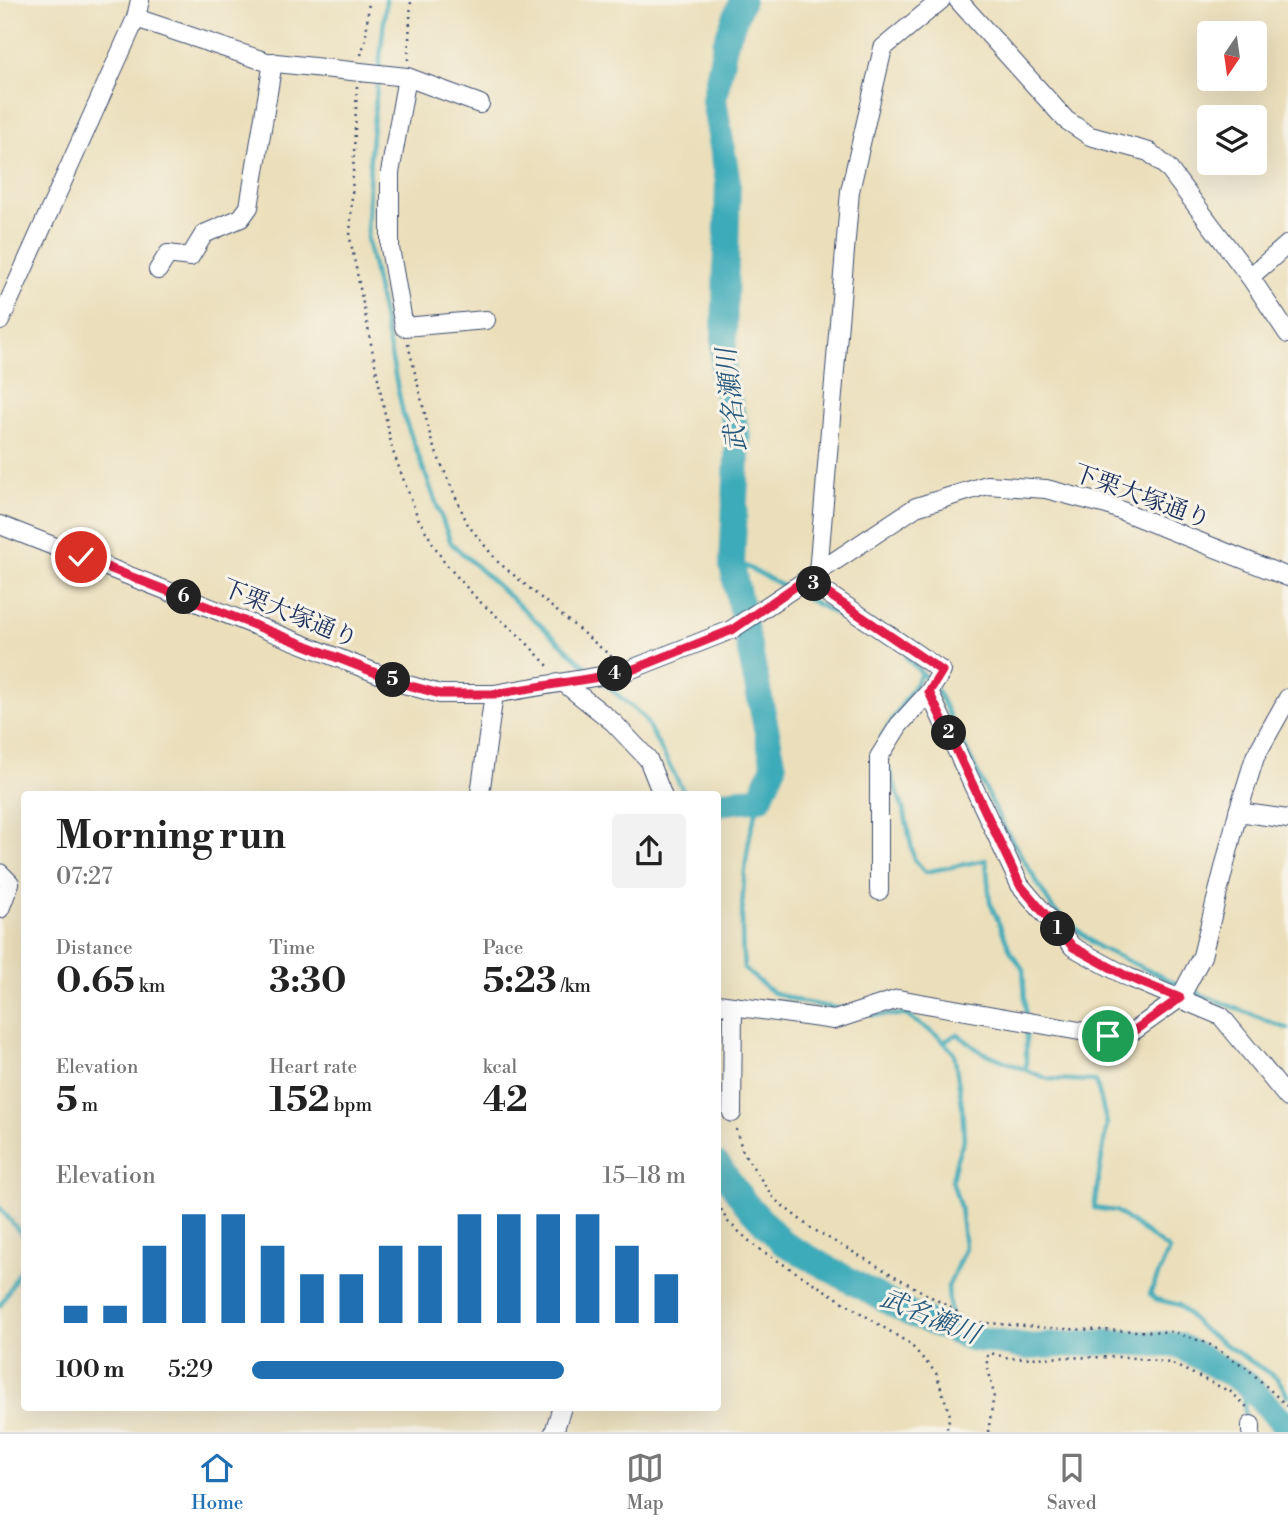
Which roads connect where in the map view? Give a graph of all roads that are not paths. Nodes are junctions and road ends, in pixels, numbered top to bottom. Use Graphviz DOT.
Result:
graph roads {
  1 [pos="140,0"];
  2 [pos="941,0"];
  3 [pos="958,0"];
  4 [pos="136,18"];
  5 [pos="273,62"];
  6 [pos="407,77"];
  7 [pos="480,104"];
  8 [pos="1288,244"];
  9 [pos="158,270"];
  10 [pos="1250,277"];
  11 [pos="486,320"];
  12 [pos="0,321"];
  13 [pos="1288,334"];
  14 [pos="0,525"];
  15 [pos="812,576"];
  16 [pos="1288,578"];
  17 [pos="567,683"];
  18 [pos="929,692"];
  19 [pos="494,694"];
  20 [pos="1288,698"];
  21 [pos="480,791"];
  22 [pos="661,791"];
  23 [pos="1238,812"];
  24 [pos="1288,819"];
  25 [pos="11,881"];
  26 [pos="879,891"];
  27 [pos="0,909"];
  28 [pos="1180,998"];
  29 [pos="725,1005"];
  30 [pos="1288,1098"];
  31 [pos="732,1113"];
  32 [pos="561,1411"];
  33 [pos="554,1432"];
  1 -- 4 [label="street"];
  2 -- 15 [label="street"];
  3 -- 10 [label="street"];
  4 -- 5 [label="street"];
  4 -- 12 [label="street"];
  5 -- 6 [label="street"];
  5 -- 9 [label="street"];
  6 -- 7 [label="street"];
  6 -- 11 [label="street"];
  8 -- 10 [label="street"];
  10 -- 13 [label="street"];
  14 -- 19 [label="street, 下栗大塚通り"];
  15 -- 16 [label="street, 下栗大塚通り"];
  15 -- 17 [label="street, 下栗大塚通り"];
  15 -- 18 [label="street"];
  17 -- 19 [label="street, 下栗大塚通り"];
  17 -- 22 [label="street"];
  18 -- 26 [label="street"];
  18 -- 28 [label="street"];
  19 -- 21 [label="street"];
  20 -- 23 [label="street"];
  23 -- 24 [label="street"];
  23 -- 28 [label="street"];
  25 -- 27 [label="street"];
  28 -- 29 [label="street"];
  28 -- 30 [label="street"];
  29 -- 31 [label="street"];
  32 -- 33 [label="street"];
}
